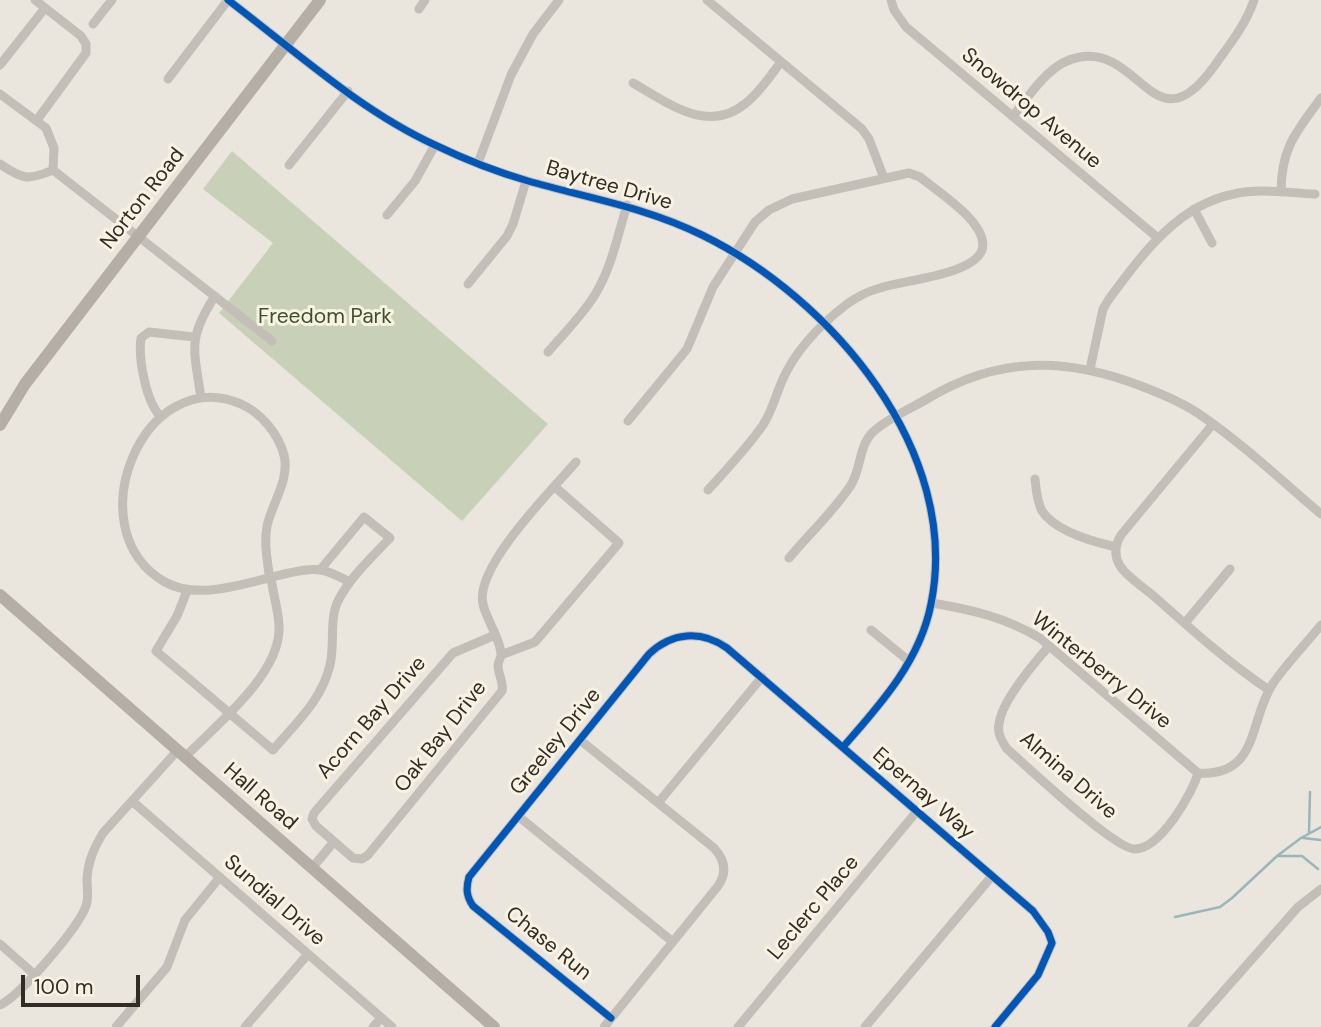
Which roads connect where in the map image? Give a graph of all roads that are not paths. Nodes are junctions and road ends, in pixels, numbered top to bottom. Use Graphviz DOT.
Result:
graph roads {
  1 [pos="35,0"];
  2 [pos="112,0"];
  3 [pos="228,0"];
  4 [pos="320,0"];
  5 [pos="425,0"];
  6 [pos="559,0"];
  7 [pos="707,0"];
  8 [pos="891,0"];
  9 [pos="1254,0"];
  10 [pos="45,8"];
  11 [pos="419,9"];
  12 [pos="93,24"];
  13 [pos="286,45"];
  14 [pos="781,62"];
  15 [pos="0,65"];
  16 [pos="168,79"];
  17 [pos="633,83"];
  18 [pos="348,92"];
  19 [pos="0,94"];
  20 [pos="1321,97"];
  21 [pos="1013,116"];
  22 [pos="37,120"];
  23 [pos="435,145"];
  24 [pos="478,163"];
  25 [pos="289,165"];
  26 [pos="1,166"];
  27 [pos="53,170"];
  28 [pos="884,178"];
  29 [pos="526,181"];
  30 [pos="1281,192"];
  31 [pos="1315,194"];
  32 [pos="627,205"];
  33 [pos="1194,209"];
  34 [pos="387,215"];
  35 [pos="138,236"];
  36 [pos="1158,238"];
  37 [pos="1212,243"];
  38 [pos="733,253"];
  39 [pos="468,284"];
  40 [pos="215,296"];
  41 [pos="825,324"];
  42 [pos="194,337"];
  43 [pos="272,341"];
  44 [pos="548,352"];
  45 [pos="1090,369"];
  46 [pos="201,398"];
  47 [pos="160,417"];
  48 [pos="896,417"];
  49 [pos="628,421"];
  50 [pos="1213,424"];
  51 [pos="0,425"];
  52 [pos="576,462"];
  53 [pos="1035,479"];
  54 [pos="555,487"];
  55 [pos="708,490"];
  56 [pos="1321,514"];
  57 [pos="1116,547"];
  58 [pos="789,558"];
  59 [pos="1230,569"];
  60 [pos="320,570"];
  61 [pos="270,577"];
  62 [pos="350,582"];
  63 [pos="187,591"];
  64 [pos="0,595"];
  65 [pos="932,603"];
  66 [pos="1185,623"];
  67 [pos="1321,625"];
  68 [pos="871,631"];
  69 [pos="495,635"];
  70 [pos="693,635"];
  71 [pos="1049,646"];
  72 [pos="501,655"];
  73 [pos="909,661"];
  74 [pos="762,677"];
  75 [pos="1269,690"];
  76 [pos="229,712"];
  77 [pos="580,740"];
  78 [pos="843,747"];
  79 [pos="181,754"];
  80 [pos="1198,773"];
  81 [pos="132,801"];
  82 [pos="658,803"];
  83 [pos="917,811"];
  84 [pos="518,817"];
  85 [pos="333,843"];
  86 [pos="312,868"];
  87 [pos="992,876"];
  88 [pos="220,877"];
  89 [pos="1321,889"];
  90 [pos="467,894"];
  91 [pos="673,942"];
  92 [pos="0,944"];
  93 [pos="308,954"];
  94 [pos="34,974"];
  95 [pos="0,1005"];
  96 [pos="381,1018"];
  97 [pos="611,1018"];
  98 [pos="116,1027"];
  99 [pos="245,1027"];
  100 [pos="373,1027"];
  101 [pos="392,1027"];
  102 [pos="494,1027"];
  103 [pos="604,1027"];
  104 [pos="738,1027"];
  105 [pos="865,1027"];
  106 [pos="995,1027"];
  107 [pos="1192,1027"];
  1 -- 10 [label="street"];
  2 -- 12 [label="street"];
  3 -- 13 [label="street, Baytree Drive"];
  3 -- 16 [label="street"];
  4 -- 13 [label="street, Norton Road"];
  5 -- 11 [label="street"];
  6 -- 24 [label="street"];
  7 -- 14 [label="street"];
  8 -- 21 [label="street, Snowdrop Avenue"];
  9 -- 21 [label="street"];
  10 -- 15 [label="street"];
  10 -- 22 [label="street"];
  13 -- 18 [label="street, Baytree Drive"];
  13 -- 35 [label="street, Norton Road"];
  14 -- 17 [label="street"];
  14 -- 28 [label="street"];
  18 -- 23 [label="street, Baytree Drive"];
  18 -- 25 [label="street"];
  19 -- 22 [label="street"];
  20 -- 30 [label="street"];
  21 -- 36 [label="street, Snowdrop Avenue"];
  22 -- 27 [label="street"];
  23 -- 24 [label="street, Baytree Drive"];
  23 -- 34 [label="street"];
  24 -- 29 [label="street, Baytree Drive"];
  26 -- 27 [label="street"];
  27 -- 35 [label="street"];
  28 -- 38 [label="street"];
  28 -- 41 [label="street"];
  29 -- 32 [label="street, Baytree Drive"];
  29 -- 39 [label="street"];
  30 -- 31 [label="street"];
  30 -- 33 [label="street"];
  32 -- 38 [label="street, Baytree Drive"];
  32 -- 44 [label="street"];
  33 -- 36 [label="street"];
  33 -- 37 [label="street"];
  35 -- 40 [label="street"];
  35 -- 51 [label="street, Norton Road"];
  36 -- 45 [label="street"];
  38 -- 41 [label="street, Baytree Drive"];
  38 -- 49 [label="street"];
  40 -- 42 [label="street"];
  40 -- 43 [label="street"];
  41 -- 48 [label="street, Baytree Drive"];
  41 -- 55 [label="street"];
  42 -- 46 [label="street"];
  42 -- 47 [label="street"];
  45 -- 48 [label="street"];
  45 -- 50 [label="street"];
  46 -- 47 [label="street"];
  46 -- 61 [label="street"];
  47 -- 63 [label="street"];
  48 -- 58 [label="street"];
  48 -- 65 [label="street, Baytree Drive"];
  50 -- 56 [label="street"];
  50 -- 57 [label="street"];
  52 -- 54 [label="street, Oak Bay Drive"];
  53 -- 57 [label="street"];
  54 -- 69 [label="street, Oak Bay Drive"];
  54 -- 72 [label="street"];
  57 -- 66 [label="street"];
  59 -- 66 [label="street"];
  60 -- 61 [label="street"];
  60 -- 62 [label="street"];
  60 -- 62 [label="street"];
  61 -- 63 [label="street"];
  61 -- 76 [label="street"];
  62 -- 76 [label="street"];
  63 -- 76 [label="street"];
  64 -- 79 [label="street, Hall Road"];
  65 -- 71 [label="street, Winterberry Drive"];
  65 -- 73 [label="street, Baytree Drive"];
  66 -- 75 [label="street"];
  67 -- 75 [label="street"];
  68 -- 73 [label="street"];
  69 -- 72 [label="street, Oak Bay Drive"];
  69 -- 85 [label="street, Acorn Bay Drive"];
  70 -- 74 [label="street, Epernay Way"];
  70 -- 77 [label="street, Greeley Drive"];
  71 -- 80 [label="street, Winterberry Drive"];
  71 -- 80 [label="street, Almina Drive"];
  72 -- 85 [label="street, Oak Bay Drive"];
  73 -- 78 [label="street, Baytree Drive"];
  74 -- 78 [label="street, Epernay Way"];
  74 -- 82 [label="street"];
  75 -- 80 [label="street"];
  76 -- 79 [label="street"];
  77 -- 82 [label="street"];
  77 -- 84 [label="street, Greeley Drive"];
  78 -- 83 [label="street, Epernay Way"];
  79 -- 81 [label="street"];
  79 -- 86 [label="street, Hall Road"];
  81 -- 88 [label="street, Sundial Drive"];
  81 -- 94 [label="street"];
  82 -- 91 [label="street"];
  83 -- 87 [label="street, Epernay Way"];
  83 -- 104 [label="street, Leclerc Place"];
  84 -- 90 [label="street, Greeley Drive"];
  84 -- 91 [label="street"];
  85 -- 86 [label="street"];
  86 -- 102 [label="street, Hall Road"];
  87 -- 105 [label="street"];
  87 -- 106 [label="street, Epernay Way"];
  88 -- 93 [label="street, Sundial Drive"];
  88 -- 98 [label="street"];
  89 -- 107 [label="street"];
  90 -- 97 [label="street, Chase Run"];
  91 -- 97 [label="street"];
  92 -- 94 [label="street"];
  93 -- 96 [label="street, Sundial Drive"];
  93 -- 99 [label="street"];
  94 -- 95 [label="street"];
  96 -- 100 [label="street"];
  96 -- 101 [label="street, Sundial Drive"];
  97 -- 103 [label="street"];
}
